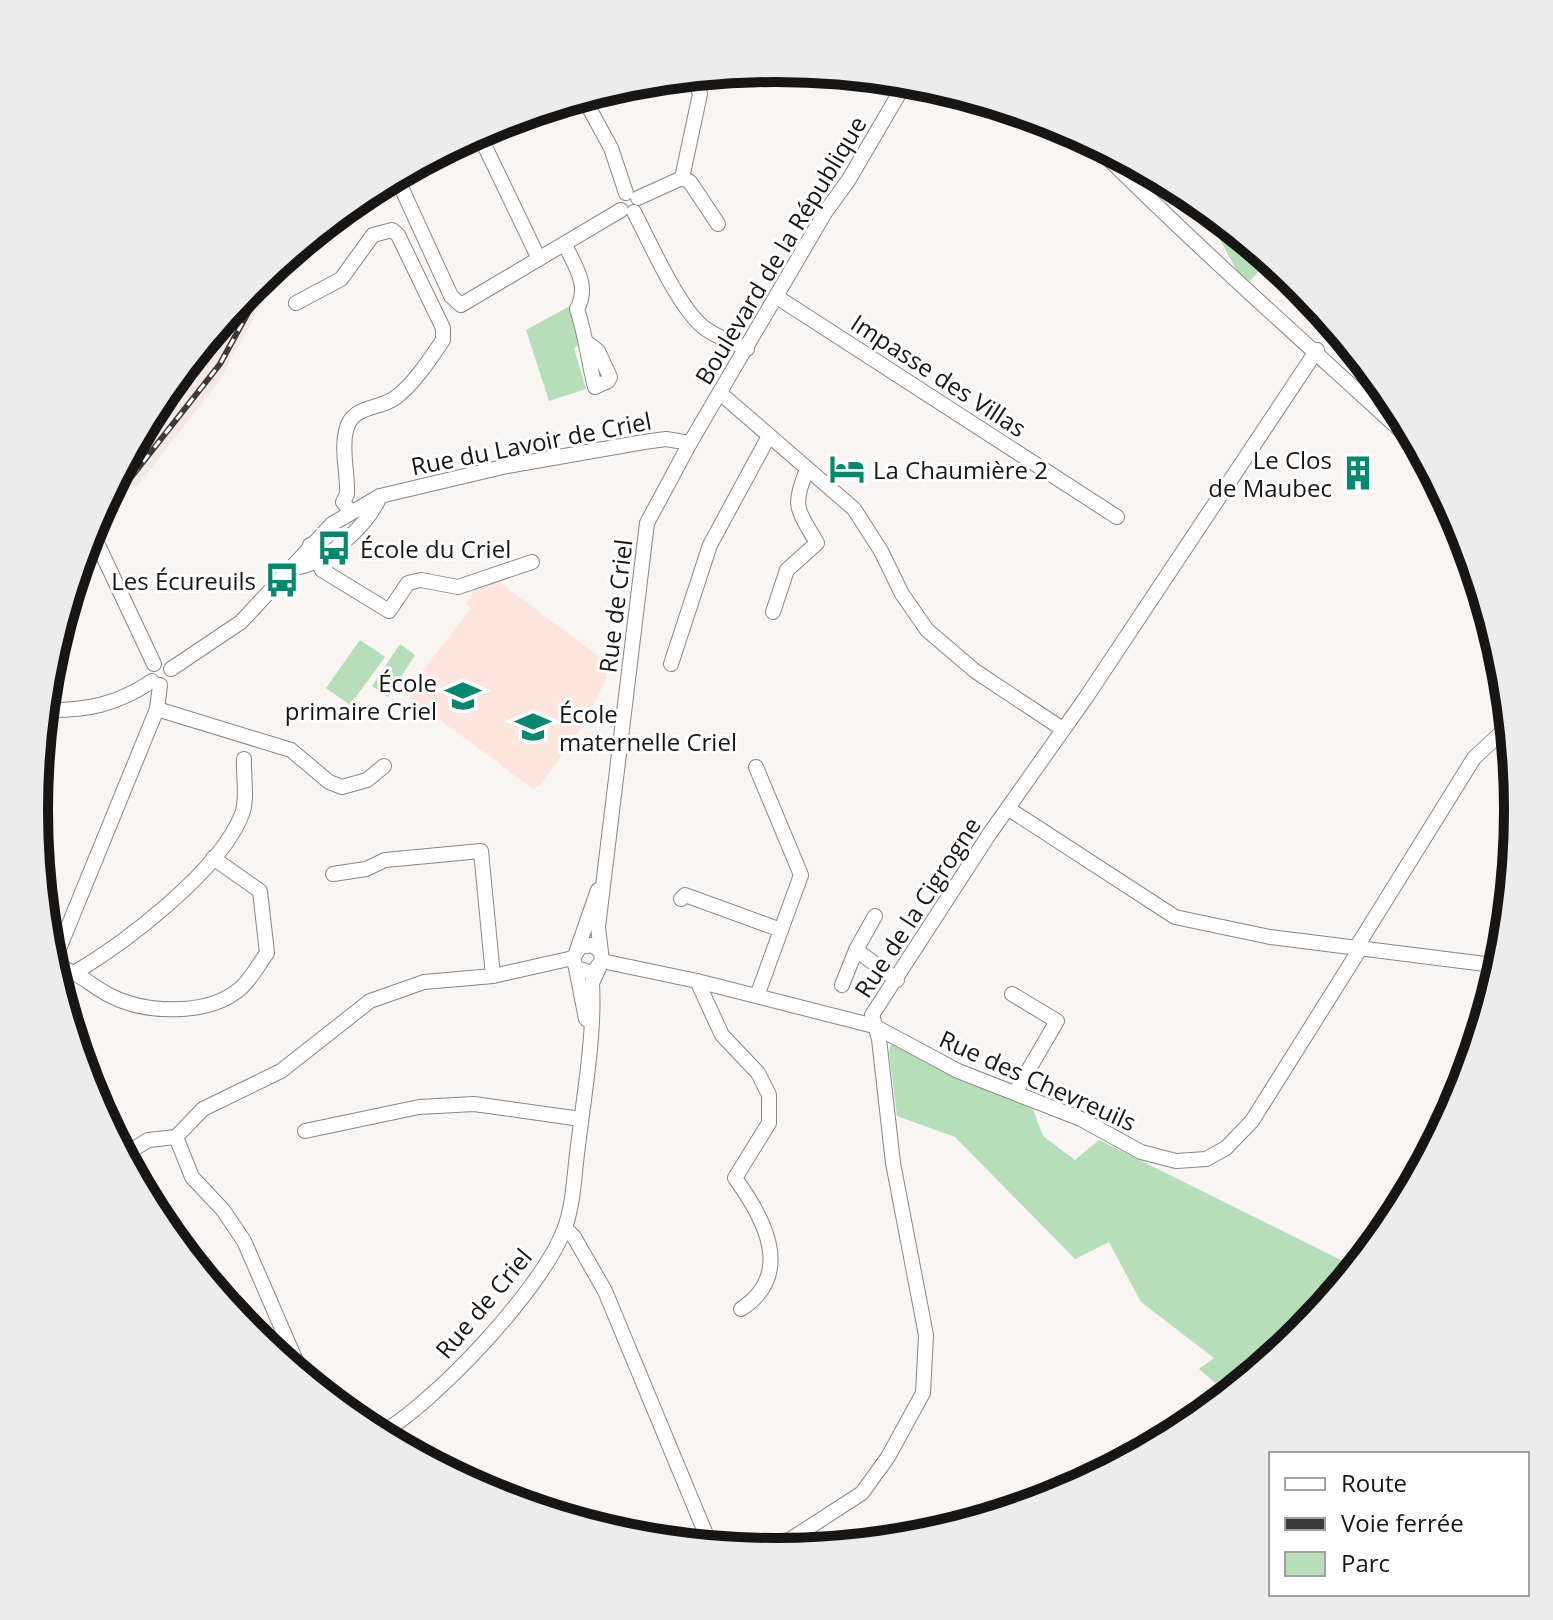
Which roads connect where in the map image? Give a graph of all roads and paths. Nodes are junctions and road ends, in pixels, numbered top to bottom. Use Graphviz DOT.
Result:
graph roads {
  1 [pos="697,86"];
  2 [pos="900,92"];
  3 [pos="588,106"];
  4 [pos="484,144"];
  5 [pos="1119,167"];
  6 [pos="682,178"];
  7 [pos="401,186"];
  8 [pos="630,204"];
  9 [pos="718,224"];
  10 [pos="565,245"];
  11 [pos="539,259"];
  12 [pos="777,297"];
  13 [pos="296,303"];
  14 [pos="589,344"];
  15 [pos="747,349"];
  16 [pos="1317,350"];
  17 [pos="720,393"];
  18 [pos="1392,421"];
  19 [pos="769,436"];
  20 [pos="690,443"];
  21 [pos="807,470"];
  22 [pos="380,496"];
  23 [pos="350,511"];
  24 [pos="1117,517"];
  25 [pos="98,545"];
  26 [pos="310,545"];
  27 [pos="320,560"];
  28 [pos="532,562"];
  29 [pos="293,568"];
  30 [pos="773,612"];
  31 [pos="154,664"];
  32 [pos="671,664"];
  33 [pos="171,669"];
  34 [pos="156,683"];
  35 [pos="157,709"];
  36 [pos="55,710"];
  37 [pos="1061,728"];
  38 [pos="1501,733"];
  39 [pos="244,759"];
  40 [pos="384,766"];
  41 [pos="756,767"];
  42 [pos="1009,809"];
  43 [pos="213,858"];
  44 [pos="333,874"];
  45 [pos="604,879"];
  46 [pos="681,899"];
  47 [pos="875,916"];
  48 [pos="781,930"];
  49 [pos="61,945"];
  50 [pos="1358,949"];
  51 [pos="856,950"];
  52 [pos="575,959"];
  53 [pos="600,959"];
  54 [pos="1488,964"];
  55 [pos="66,970"];
  56 [pos="74,973"];
  57 [pos="493,976"];
  58 [pos="897,980"];
  59 [pos="697,981"];
  60 [pos="842,985"];
  61 [pos="1012,994"];
  62 [pos="757,996"];
  63 [pos="589,1026"];
  64 [pos="874,1026"];
  65 [pos="1015,1093"];
  66 [pos="581,1119"];
  67 [pos="305,1131"];
  68 [pos="176,1137"];
  69 [pos="133,1150"];
  70 [pos="565,1228"];
  71 [pos="741,1309"];
  72 [pos="294,1356"];
  73 [pos="391,1428"];
  74 [pos="706,1535"];
  75 [pos="793,1538"];
  1 -- 6 [label="street"];
  2 -- 12 [label="street, Boulevard de la République"];
  3 -- 8 [label="street"];
  4 -- 11 [label="street"];
  5 -- 16 [label="street"];
  6 -- 8 [label="street"];
  6 -- 9 [label="street"];
  7 -- 11 [label="street"];
  8 -- 10 [label="street"];
  8 -- 15 [label="street"];
  10 -- 11 [label="street"];
  10 -- 14 [label="street"];
  12 -- 15 [label="street, Boulevard de la République"];
  12 -- 24 [label="street, Impasse des Villas"];
  13 -- 23 [label="street"];
  15 -- 17 [label="street, Boulevard de la République"];
  16 -- 18 [label="street"];
  16 -- 37 [label="street, Rue de la Cigrogne"];
  17 -- 19 [label="street"];
  17 -- 20 [label="street, Boulevard de la République"];
  19 -- 21 [label="street"];
  19 -- 32 [label="street"];
  20 -- 22 [label="street, Rue du Lavoir de Criel"];
  20 -- 45 [label="street, Rue de Criel"];
  21 -- 30 [label="street"];
  21 -- 37 [label="street"];
  22 -- 23 [label="street, Rue du Lavoir de Criel"];
  22 -- 27 [label="street, Rue du Lavoir de Criel"];
  23 -- 26 [label="street, Rue du Lavoir de Criel"];
  25 -- 31 [label="street"];
  26 -- 27 [label="street"];
  26 -- 29 [label="street, Rue du Lavoir de Criel"];
  27 -- 28 [label="street"];
  27 -- 29 [label="street, Rue du Lavoir de Criel"];
  29 -- 33 [label="street, Rue du Lavoir de Criel"];
  31 -- 33 [label="street"];
  31 -- 34 [label="street"];
  33 -- 34 [label="street"];
  34 -- 35 [label="street"];
  34 -- 36 [label="street"];
  35 -- 40 [label="street"];
  35 -- 49 [label="street"];
  37 -- 42 [label="street, Rue de la Cigrogne"];
  38 -- 50 [label="street, Rue des Chevreuils"];
  39 -- 43 [label="street"];
  41 -- 48 [label="street"];
  42 -- 50 [label="street"];
  42 -- 58 [label="street, Rue de la Cigrogne"];
  43 -- 56 [label="street"];
  43 -- 56 [label="street"];
  44 -- 57 [label="street"];
  45 -- 52 [label="street, Rue de Criel"];
  45 -- 53 [label="street, Rue de Criel"];
  46 -- 48 [label="street"];
  47 -- 51 [label="street"];
  48 -- 62 [label="street"];
  50 -- 54 [label="street"];
  50 -- 65 [label="street, Rue des Chevreuils"];
  51 -- 58 [label="street"];
  51 -- 60 [label="street"];
  52 -- 53 [label="street"];
  52 -- 53 [label="street"];
  52 -- 57 [label="street"];
  52 -- 63 [label="street, Rue de Criel"];
  53 -- 59 [label="street, Rue des Chevreuils"];
  53 -- 63 [label="street, Rue de Criel"];
  55 -- 56 [label="street"];
  57 -- 68 [label="street"];
  58 -- 64 [label="street, Rue de la Cigrogne"];
  59 -- 62 [label="street, Rue des Chevreuils"];
  59 -- 71 [label="street"];
  61 -- 65 [label="street"];
  62 -- 64 [label="street, Rue des Chevreuils"];
  63 -- 66 [label="street, Rue de Criel"];
  64 -- 65 [label="street, Rue des Chevreuils"];
  64 -- 75 [label="street, Rue de la Cigrogne"];
  66 -- 67 [label="street"];
  66 -- 70 [label="street, Rue de Criel"];
  68 -- 69 [label="street"];
  68 -- 72 [label="street"];
  70 -- 73 [label="street, Rue de Criel"];
  70 -- 74 [label="street"];
}
